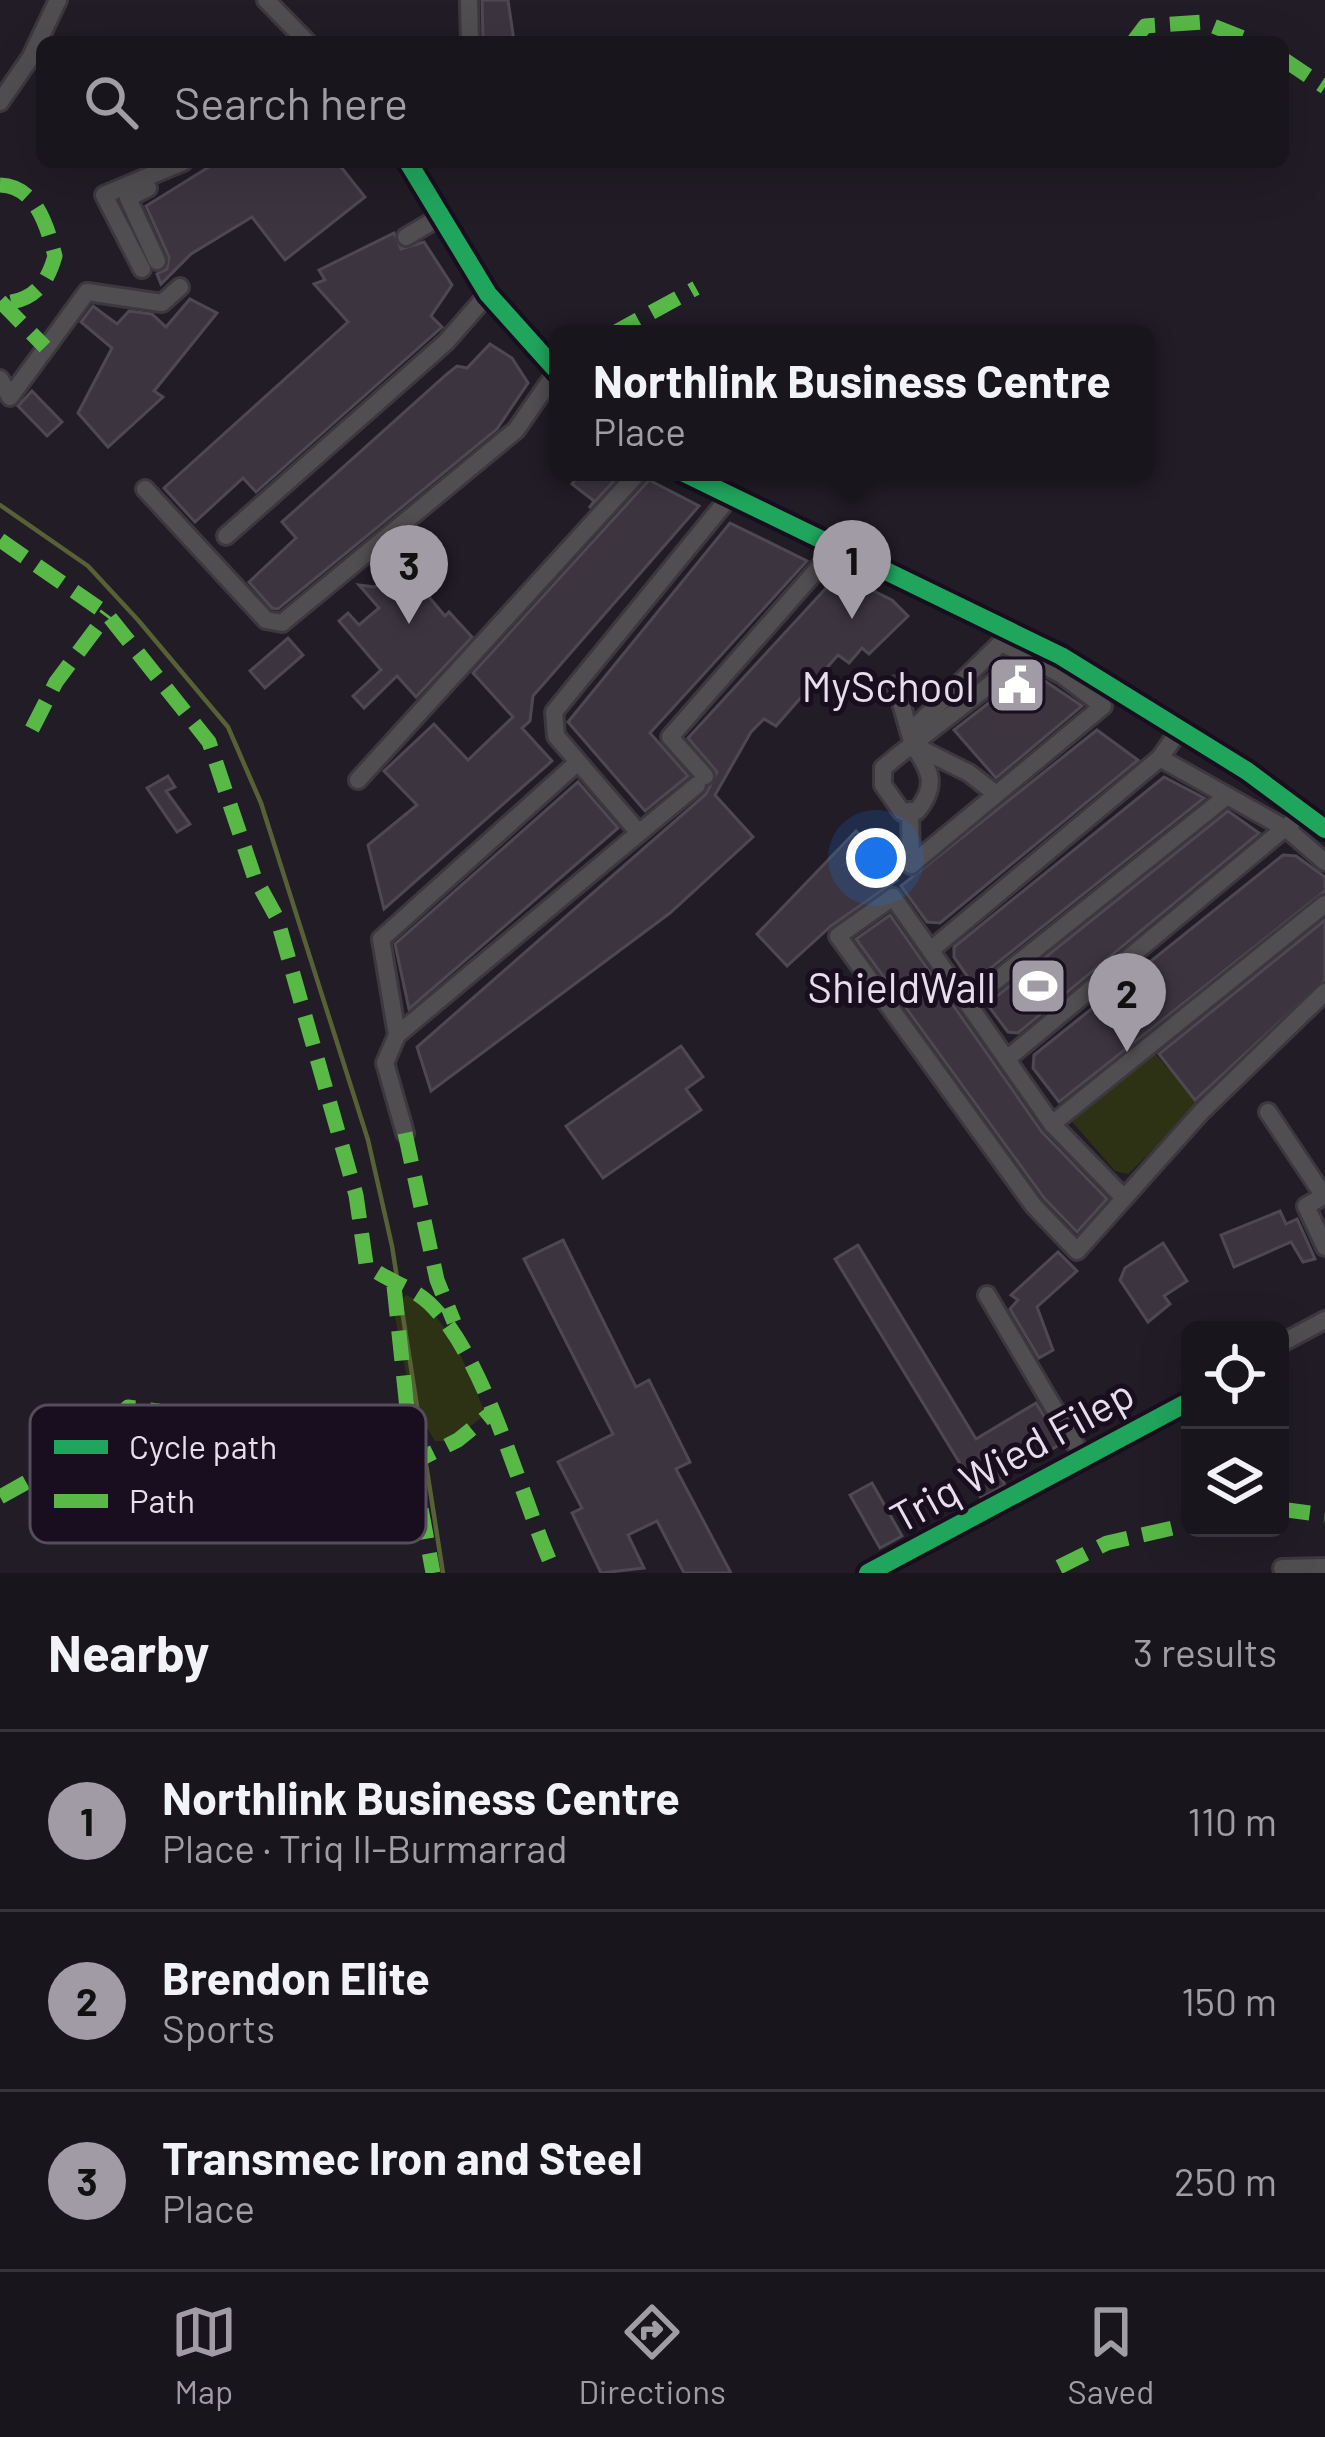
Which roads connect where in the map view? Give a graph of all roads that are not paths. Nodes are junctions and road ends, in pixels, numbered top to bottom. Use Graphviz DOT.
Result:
graph roads {
  1 [pos="58,0"];
  2 [pos="469,0"];
  3 [pos="279,7"];
  4 [pos="38,36"];
  5 [pos="302,36"];
  6 [pos="470,36"];
  7 [pos="36,39"];
  8 [pos="0,102"];
  9 [pos="172,168"];
  10 [pos="411,168"];
  11 [pos="438,218"];
  12 [pos="406,237"];
  13 [pos="150,265"];
  14 [pos="180,287"];
  15 [pos="488,294"];
  16 [pos="549,361"];
  17 [pos="0,380"];
  18 [pos="549,384"];
  19 [pos="631,481"];
  20 [pos="697,481"];
  21 [pos="146,489"];
  22 [pos="728,499"];
  23 [pos="226,536"];
  24 [pos="836,548"];
  25 [pos="1007,637"];
  26 [pos="1034,651"];
  27 [pos="960,663"];
  28 [pos="966,682"];
  29 [pos="896,685"];
  30 [pos="1180,729"];
  31 [pos="912,737"];
  32 [pos="1160,758"];
  33 [pos="578,762"];
  34 [pos="358,780"];
  35 [pos="996,794"];
  36 [pos="1227,796"];
  37 [pos="910,812"];
  38 [pos="1304,814"];
  39 [pos="1325,829"];
  40 [pos="1288,830"];
  41 [pos="639,833"];
  42 [pos="1325,862"];
  43 [pos="1325,904"];
  44 [pos="932,950"];
  45 [pos="1325,992"];
  46 [pos="968,1003"];
  47 [pos="397,1035"];
  48 [pos="1008,1058"];
  49 [pos="1268,1112"];
  50 [pos="1052,1124"];
  51 [pos="404,1133"];
  52 [pos="1124,1198"];
  53 [pos="1325,1247"];
  54 [pos="987,1295"];
  55 [pos="1325,1320"];
  56 [pos="1289,1339"];
  57 [pos="1181,1405"];
  58 [pos="1084,1459"];
  59 [pos="1325,1567"];
  60 [pos="1282,1568"];
  61 [pos="868,1573"];
  1 -- 4 [label="street"];
  2 -- 6 [label="street"];
  3 -- 5 [label="street"];
  7 -- 8 [label="street"];
  9 -- 13 [label="street"];
  10 -- 11 [label="street"];
  11 -- 12 [label="street"];
  11 -- 15 [label="street"];
  14 -- 17 [label="street"];
  15 -- 16 [label="street"];
  15 -- 23 [label="street"];
  18 -- 21 [label="street"];
  19 -- 34 [label="street"];
  20 -- 22 [label="street"];
  22 -- 24 [label="street"];
  22 -- 33 [label="street"];
  24 -- 25 [label="street"];
  24 -- 41 [label="street"];
  25 -- 26 [label="street"];
  25 -- 28 [label="street"];
  26 -- 30 [label="street"];
  26 -- 31 [label="street"];
  26 -- 35 [label="street"];
  27 -- 28 [label="street"];
  28 -- 31 [label="street"];
  29 -- 31 [label="street"];
  30 -- 32 [label="street"];
  30 -- 38 [label="street"];
  31 -- 35 [label="street"];
  31 -- 37 [label="street"];
  31 -- 37 [label="street"];
  32 -- 36 [label="street"];
  32 -- 44 [label="street"];
  33 -- 41 [label="street"];
  33 -- 47 [label="street"];
  35 -- 37 [label="street"];
  36 -- 40 [label="street"];
  36 -- 46 [label="street"];
  38 -- 39 [label="street"];
  38 -- 40 [label="street"];
  40 -- 42 [label="street"];
  40 -- 48 [label="street"];
  41 -- 47 [label="street"];
  43 -- 50 [label="street"];
  44 -- 46 [label="street"];
  44 -- 52 [label="street"];
  45 -- 52 [label="street"];
  46 -- 48 [label="street"];
  47 -- 51 [label="street"];
  48 -- 50 [label="street"];
  49 -- 53 [label="street"];
  50 -- 52 [label="street"];
  54 -- 58 [label="street"];
  55 -- 56 [label="street"];
  57 -- 58 [label="street, Triq Wied Filep"];
  58 -- 61 [label="street, Triq Wied Filep"];
  59 -- 60 [label="street"];
}
